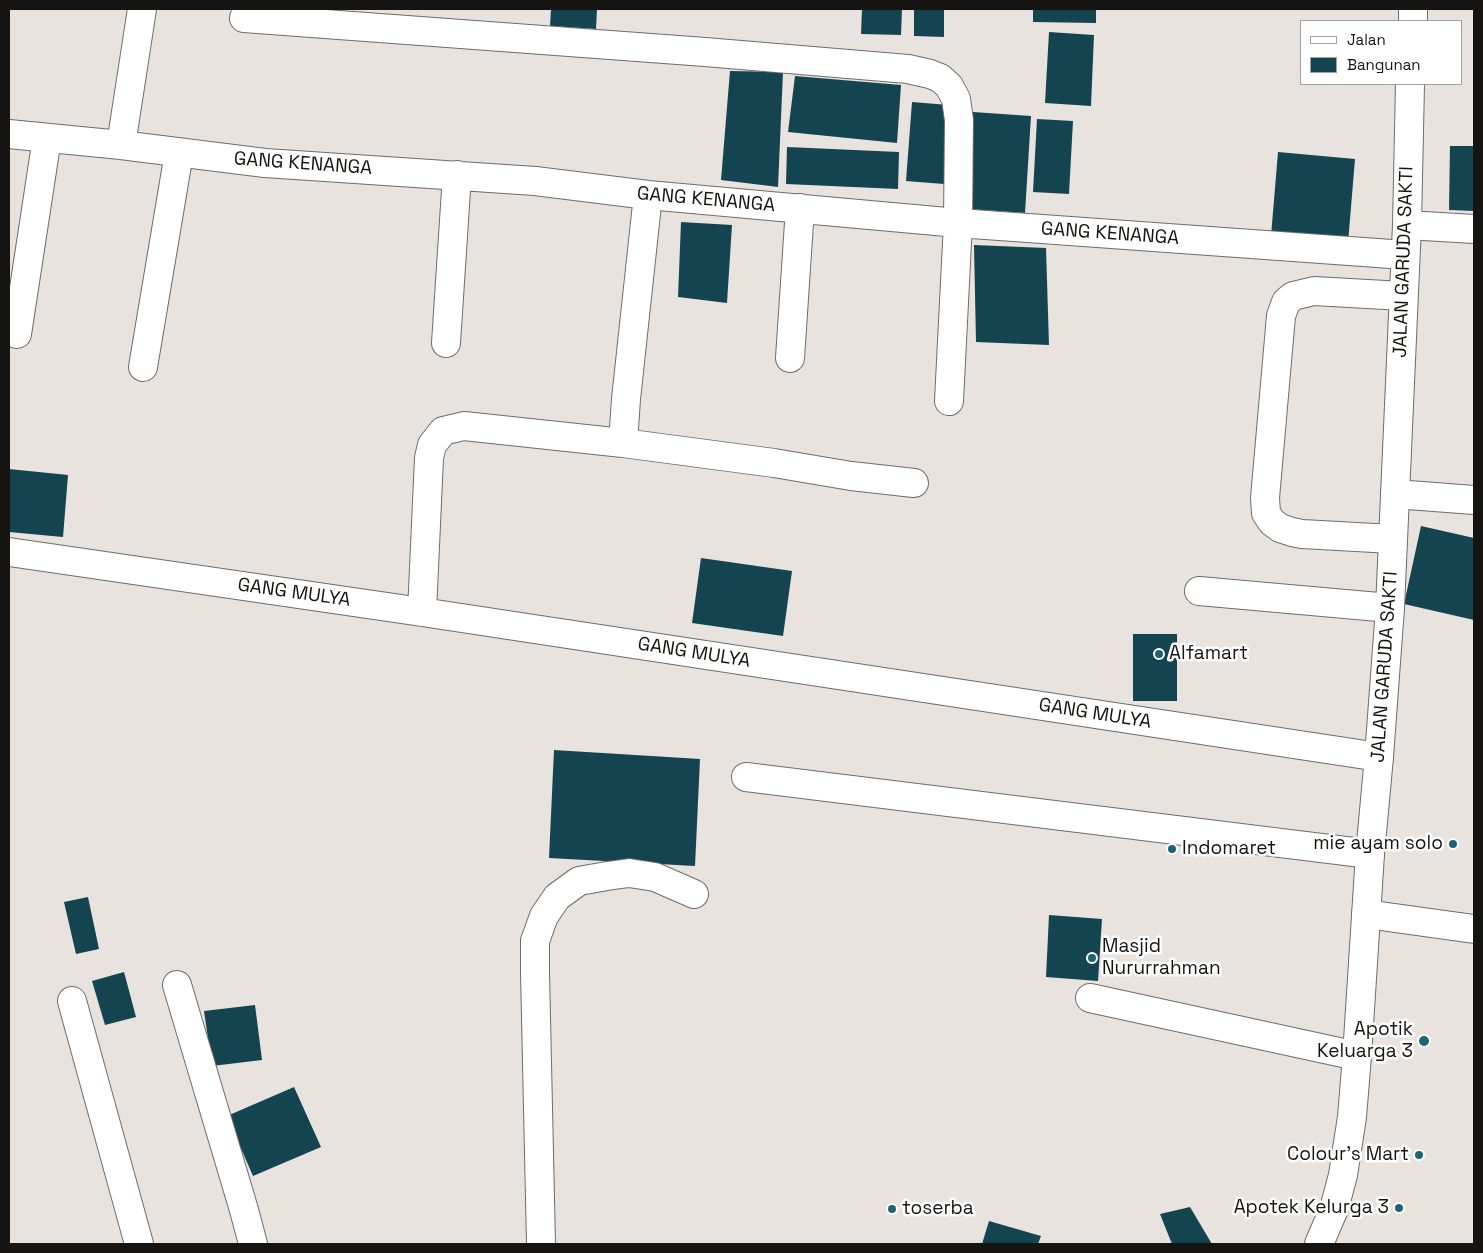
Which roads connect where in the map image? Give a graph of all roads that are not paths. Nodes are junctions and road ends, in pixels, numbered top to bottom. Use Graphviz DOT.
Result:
graph roads {
  1 [pos="142,9"];
  2 [pos="244,18"];
  3 [pos="1410,85"];
  4 [pos="9,134"];
  5 [pos="47,138"];
  6 [pos="120,146"];
  7 [pos="179,152"];
  8 [pos="457,175"];
  9 [pos="648,195"];
  10 [pos="800,208"];
  11 [pos="958,223"];
  12 [pos="1407,225"];
  13 [pos="1474,229"];
  14 [pos="1405,255"];
  15 [pos="1403,296"];
  16 [pos="18,334"];
  17 [pos="446,343"];
  18 [pos="790,358"];
  19 [pos="143,367"];
  20 [pos="949,401"];
  21 [pos="623,443"];
  22 [pos="914,483"];
  23 [pos="1395,494"];
  24 [pos="1474,500"];
  25 [pos="1392,538"];
  26 [pos="9,552"];
  27 [pos="1199,591"];
  28 [pos="1390,608"];
  29 [pos="422,612"];
  30 [pos="1379,757"];
  31 [pos="746,777"];
  32 [pos="1370,854"];
  33 [pos="694,894"];
  34 [pos="1366,914"];
  35 [pos="1474,929"];
  36 [pos="177,985"];
  37 [pos="1090,998"];
  38 [pos="72,1001"];
  39 [pos="1357,1056"];
  40 [pos="139,1244"];
  41 [pos="253,1244"];
  42 [pos="541,1244"];
  43 [pos="1319,1244"];
  1 -- 6 [label="main road"];
  2 -- 11 [label="main road"];
  3 -- 12 [label="main road, JALAN GARUDA SAKTI"];
  4 -- 5 [label="main road, GANG KENANGA"];
  5 -- 6 [label="main road, GANG KENANGA"];
  5 -- 16 [label="main road"];
  6 -- 7 [label="main road, GANG KENANGA"];
  7 -- 8 [label="main road, GANG KENANGA"];
  7 -- 19 [label="main road"];
  8 -- 9 [label="main road, GANG KENANGA"];
  8 -- 17 [label="main road"];
  9 -- 10 [label="main road, GANG KENANGA"];
  9 -- 21 [label="main road"];
  10 -- 11 [label="main road, GANG KENANGA"];
  10 -- 18 [label="main road"];
  11 -- 14 [label="main road, GANG KENANGA"];
  11 -- 20 [label="main road"];
  12 -- 13 [label="main road"];
  12 -- 14 [label="main road, JALAN GARUDA SAKTI"];
  14 -- 15 [label="main road, JALAN GARUDA SAKTI"];
  15 -- 23 [label="main road, JALAN GARUDA SAKTI"];
  15 -- 25 [label="main road"];
  21 -- 22 [label="main road"];
  21 -- 29 [label="main road"];
  23 -- 24 [label="main road"];
  23 -- 25 [label="main road, JALAN GARUDA SAKTI"];
  25 -- 28 [label="main road, JALAN GARUDA SAKTI"];
  26 -- 29 [label="main road, GANG MULYA"];
  27 -- 28 [label="main road"];
  28 -- 30 [label="main road, JALAN GARUDA SAKTI"];
  29 -- 30 [label="main road, GANG MULYA"];
  30 -- 32 [label="main road, JALAN GARUDA SAKTI"];
  31 -- 32 [label="main road"];
  32 -- 34 [label="main road, JALAN GARUDA SAKTI"];
  33 -- 42 [label="main road"];
  34 -- 35 [label="main road"];
  34 -- 39 [label="main road, JALAN GARUDA SAKTI"];
  36 -- 41 [label="main road"];
  37 -- 39 [label="main road"];
  38 -- 40 [label="main road"];
  39 -- 43 [label="main road, JALAN GARUDA SAKTI"];
}
